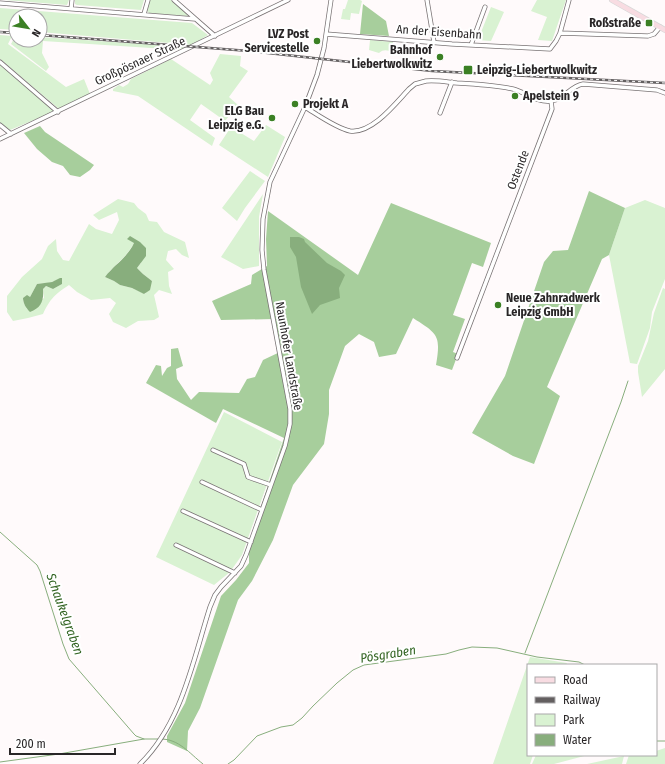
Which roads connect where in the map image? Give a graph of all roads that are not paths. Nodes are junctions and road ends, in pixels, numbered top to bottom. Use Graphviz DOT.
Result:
graph roads {
  1 [pos="72,0"];
  2 [pos="148,0"];
  3 [pos="174,0"];
  4 [pos="288,0"];
  5 [pos="331,0"];
  6 [pos="427,0"];
  7 [pos="569,0"];
  8 [pos="612,0"];
  9 [pos="0,3"];
  10 [pos="485,6"];
  11 [pos="71,9"];
  12 [pos="144,14"];
  13 [pos="195,19"];
  14 [pos="660,27"];
  15 [pos="665,30"];
  16 [pos="560,33"];
  17 [pos="326,34"];
  18 [pos="215,36"];
  19 [pos="434,42"];
  20 [pos="471,44"];
  21 [pos="0,62"];
  22 [pos="452,82"];
  23 [pos="665,93"];
  24 [pos="551,101"];
  25 [pos="305,108"];
  26 [pos="58,112"];
  27 [pos="440,113"];
  28 [pos="0,125"];
  29 [pos="11,134"];
  30 [pos="0,139"];
  31 [pos="457,358"];
  32 [pos="213,450"];
  33 [pos="202,482"];
  34 [pos="271,485"];
  35 [pos="262,510"];
  36 [pos="183,512"];
  37 [pos="251,542"];
  38 [pos="176,545"];
  39 [pos="235,573"];
  40 [pos="140,764"];
  1 -- 11 [label="street"];
  2 -- 12 [label="street"];
  3 -- 13 [label="street"];
  4 -- 18 [label="street, Großpösnaer Straße"];
  5 -- 17 [label="street, Naunhofer Landstraße"];
  6 -- 19 [label="street"];
  7 -- 16 [label="street"];
  8 -- 14 [label="main road"];
  9 -- 11 [label="street"];
  10 -- 20 [label="street"];
  11 -- 12 [label="street"];
  12 -- 13 [label="street"];
  13 -- 18 [label="street"];
  14 -- 15 [label="main road"];
  14 -- 16 [label="street"];
  16 -- 20 [label="street, An der Eisenbahn"];
  17 -- 19 [label="street, An der Eisenbahn"];
  17 -- 25 [label="street, Naunhofer Landstraße"];
  18 -- 26 [label="street, Großpösnaer Straße"];
  19 -- 20 [label="street, An der Eisenbahn"];
  21 -- 26 [label="street"];
  22 -- 24 [label="street"];
  22 -- 25 [label="street"];
  22 -- 27 [label="street"];
  23 -- 24 [label="street"];
  24 -- 31 [label="street, Ostende"];
  25 -- 34 [label="street, Naunhofer Landstraße"];
  26 -- 29 [label="street, Großpösnaer Straße"];
  28 -- 29 [label="street"];
  29 -- 30 [label="street, Großpösnaer Straße"];
  32 -- 34 [label="street"];
  33 -- 35 [label="street"];
  34 -- 35 [label="street, Naunhofer Landstraße"];
  35 -- 37 [label="street, Naunhofer Landstraße"];
  36 -- 37 [label="street"];
  37 -- 39 [label="street, Naunhofer Landstraße"];
  38 -- 39 [label="street"];
  39 -- 40 [label="street, Naunhofer Landstraße"];
}
